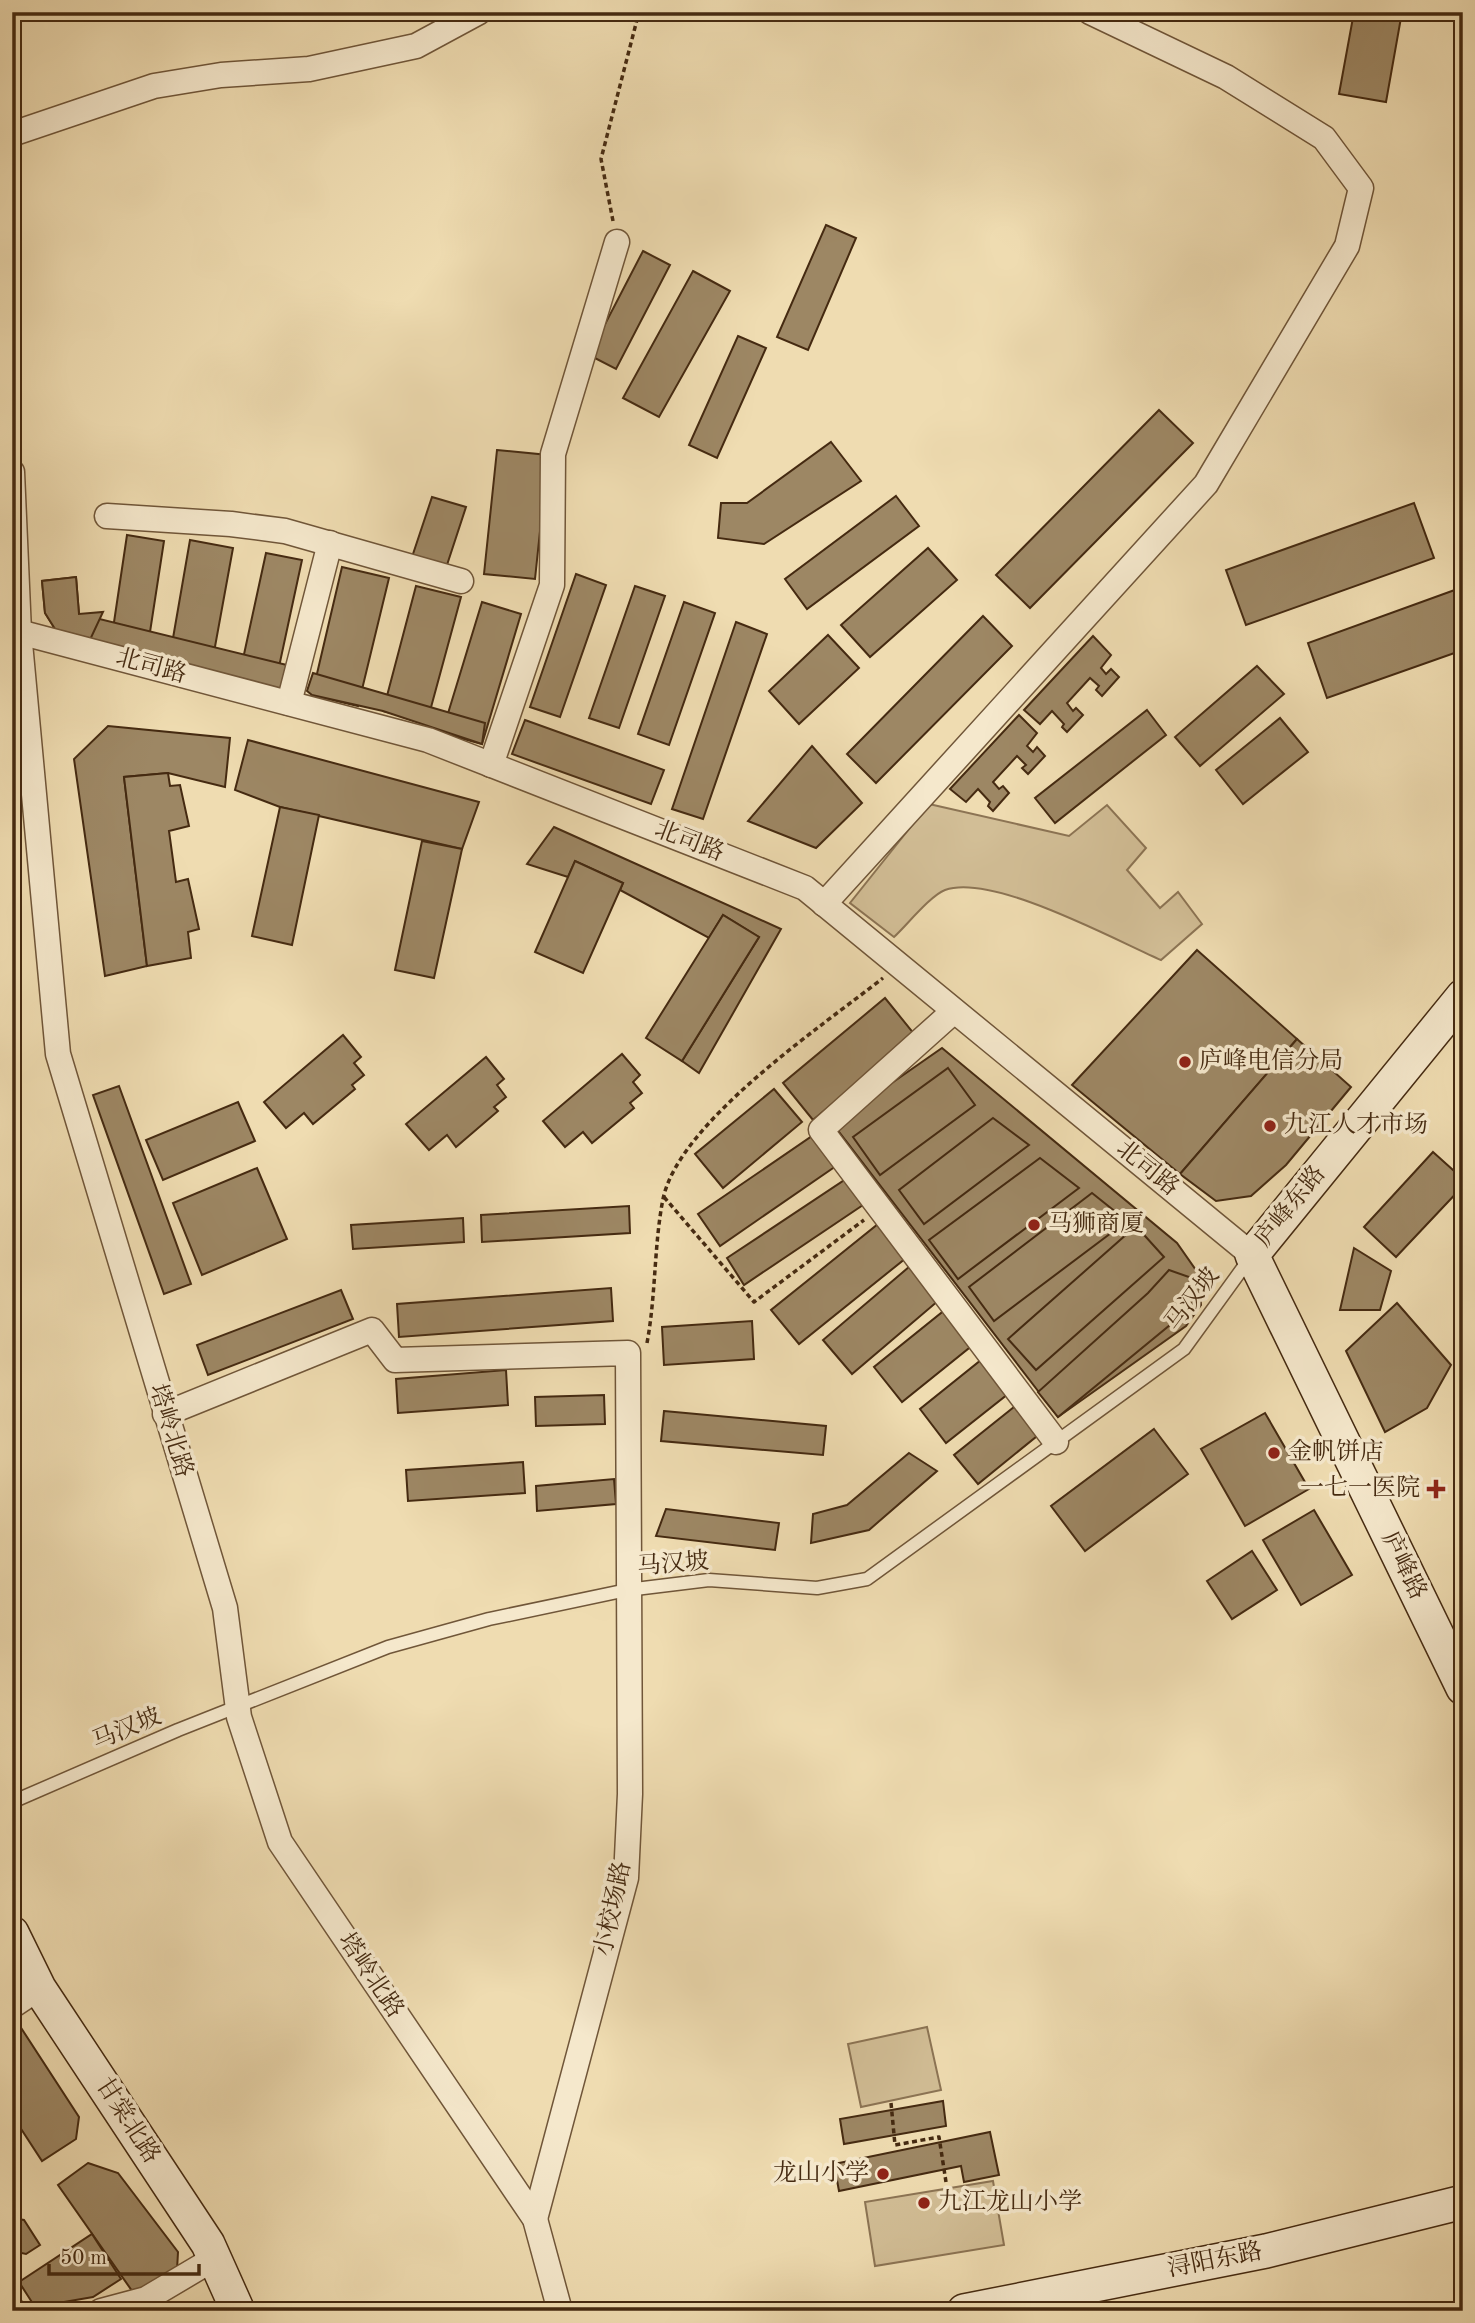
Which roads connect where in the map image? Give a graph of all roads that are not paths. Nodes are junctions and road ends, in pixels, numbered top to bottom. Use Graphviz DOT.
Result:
graph roads {
  1 [pos="479,12"];
  2 [pos="1090,12"];
  3 [pos="12,134"];
  4 [pos="617,242"];
  5 [pos="12,472"];
  6 [pos="107,516"];
  7 [pos="330,543"];
  8 [pos="461,581"];
  9 [pos="19,632"];
  10 [pos="289,704"];
  11 [pos="491,765"];
  12 [pos="824,904"];
  13 [pos="1463,996"];
  14 [pos="954,1011"];
  15 [pos="1252,1255"];
  16 [pos="165,1415"];
  17 [pos="1056,1442"];
  18 [pos="627,1590"];
  19 [pos="1463,1688"];
  20 [pos="237,1707"];
  21 [pos="12,1802"];
  22 [pos="12,1933"];
  23 [pos="39,1988"];
  24 [pos="12,2006"];
  25 [pos="1463,2202"];
  26 [pos="535,2219"];
  27 [pos="215,2258"];
  28 [pos="101,2311"];
  29 [pos="238,2311"];
  30 [pos="559,2311"];
  31 [pos="964,2311"];
  1 -- 3 [label="street"];
  2 -- 12 [label="street"];
  4 -- 11 [label="street"];
  5 -- 9 [label="street, 塔岭北路"];
  6 -- 7 [label="street"];
  7 -- 8 [label="street"];
  7 -- 10 [label="street"];
  9 -- 10 [label="street, 北司路"];
  9 -- 16 [label="street, 塔岭北路"];
  10 -- 11 [label="street, 北司路"];
  11 -- 12 [label="street, 北司路"];
  12 -- 14 [label="street, 北司路"];
  13 -- 15 [label="main road, 庐峰东路"];
  14 -- 15 [label="street, 北司路"];
  14 -- 17 [label="street"];
  15 -- 17 [label="lane, 马汉坡"];
  15 -- 19 [label="main road, 庐峰路"];
  16 -- 18 [label="street, 小校场路"];
  16 -- 20 [label="street, 塔岭北路"];
  17 -- 18 [label="lane, 马汉坡"];
  18 -- 20 [label="lane, 马汉坡"];
  18 -- 26 [label="street, 小校场路"];
  20 -- 21 [label="lane, 马汉坡"];
  20 -- 26 [label="street, 塔岭北路"];
  22 -- 23 [label="main road, 甘棠北路"];
  23 -- 24 [label="street"];
  23 -- 27 [label="main road, 甘棠北路"];
  25 -- 31 [label="main road, 浔阳东路"];
  26 -- 30 [label="street, 塔岭北路"];
  27 -- 28 [label="street"];
  27 -- 29 [label="main road, 甘棠北路"];
}
